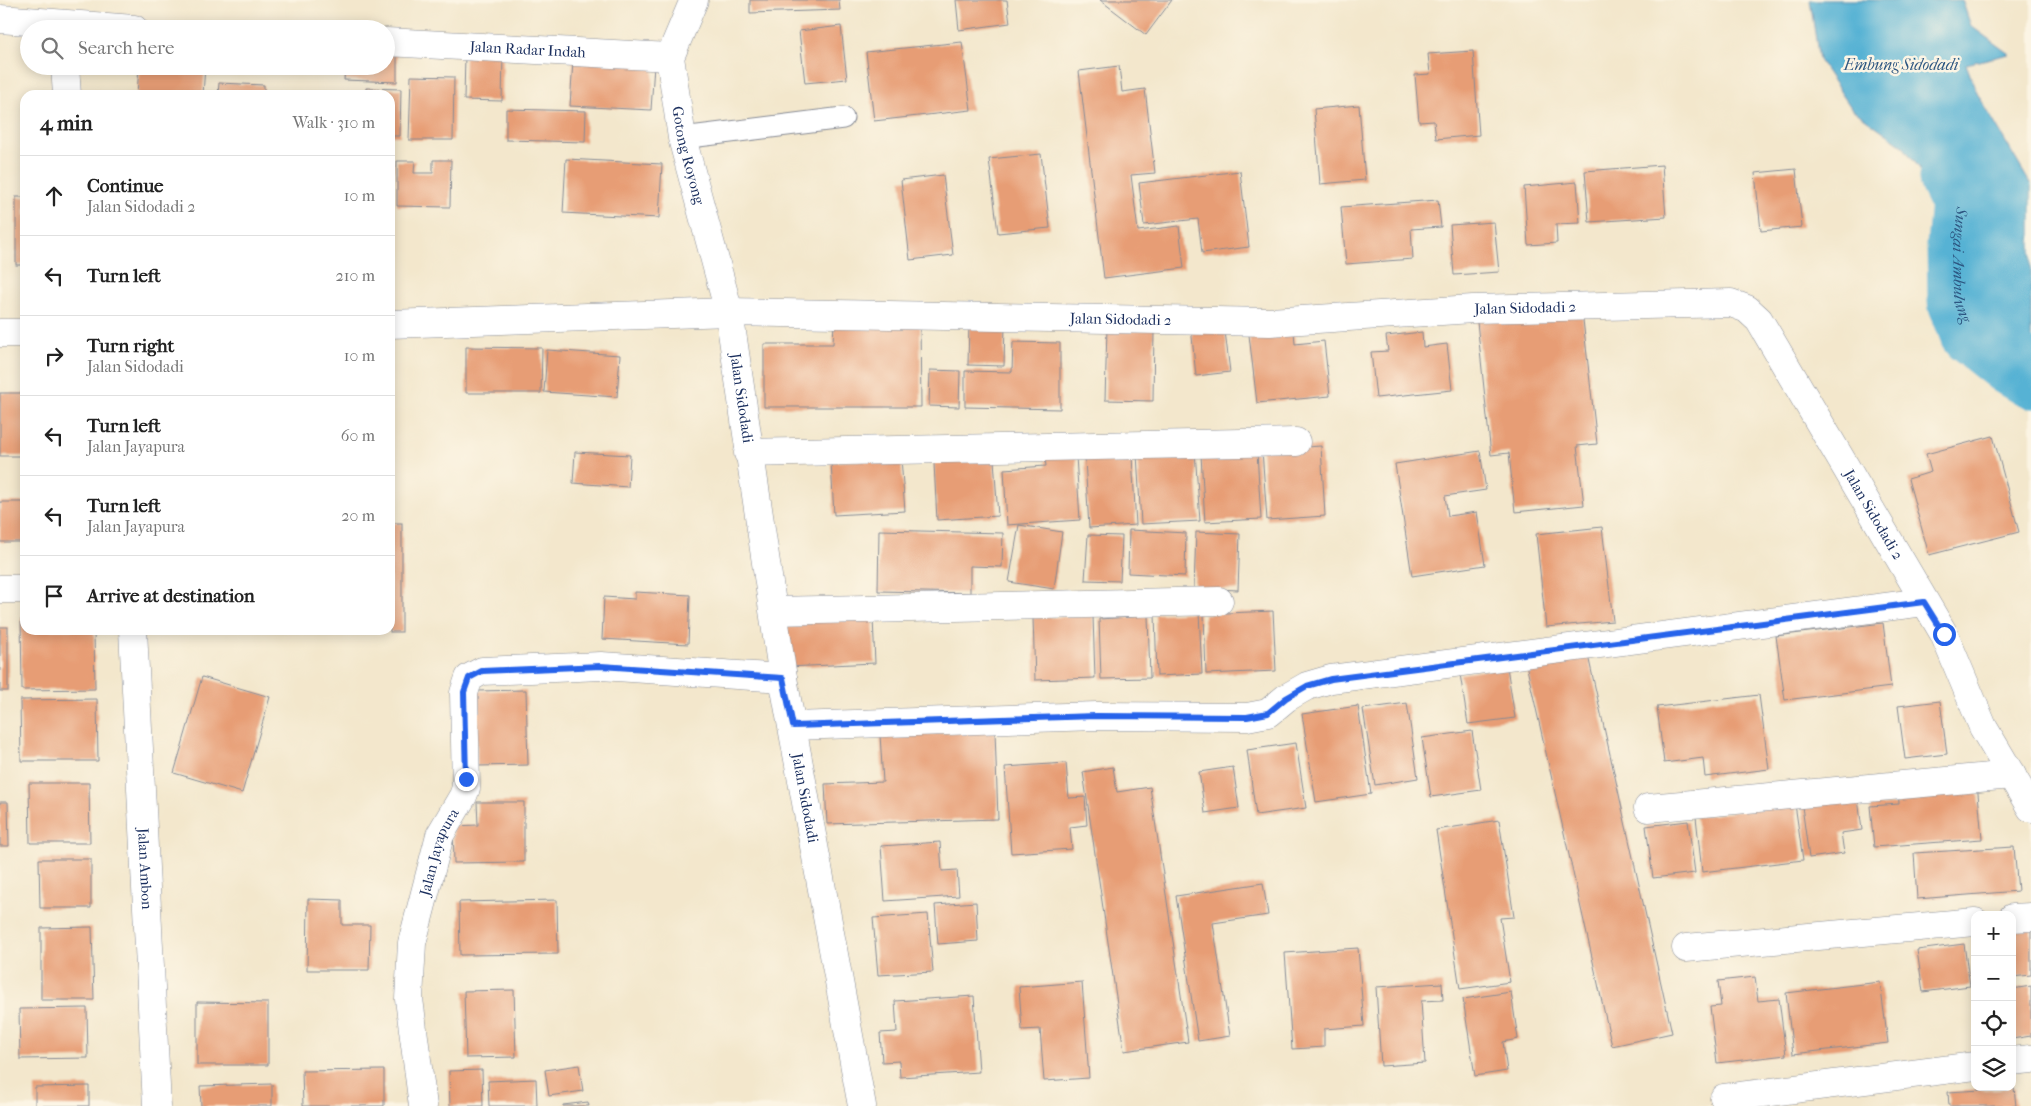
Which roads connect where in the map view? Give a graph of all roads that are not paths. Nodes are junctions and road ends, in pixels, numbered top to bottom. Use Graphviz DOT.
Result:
graph roads {
  1 [pos="694,0"];
  2 [pos="0,19"];
  3 [pos="51,19"];
  4 [pos="395,42"];
  5 [pos="670,57"];
  6 [pos="66,75"];
  7 [pos="67,90"];
  8 [pos="843,118"];
  9 [pos="682,138"];
  10 [pos="729,312"];
  11 [pos="395,324"];
  12 [pos="0,333"];
  13 [pos="20,333"];
  14 [pos="1296,442"];
  15 [pos="748,453"];
  16 [pos="20,589"];
  17 [pos="0,590"];
  18 [pos="1219,601"];
  19 [pos="1924,602"];
  20 [pos="774,611"];
  21 [pos="133,635"];
  22 [pos="783,678"];
  23 [pos="793,726"];
  24 [pos="2012,775"];
  25 [pos="1648,808"];
  26 [pos="2031,808"];
  27 [pos="2031,917"];
  28 [pos="2016,918"];
  29 [pos="1971,922"];
  30 [pos="1686,948"];
  31 [pos="2031,1059"];
  32 [pos="2016,1061"];
  33 [pos="1971,1067"];
  34 [pos="1724,1098"];
  35 [pos="158,1106"];
  36 [pos="423,1106"];
  37 [pos="862,1106"];
  1 -- 5 [label="street"];
  2 -- 3 [label="street"];
  4 -- 5 [label="street, Jalan Radar Indah"];
  5 -- 9 [label="street, Gotong Royong"];
  6 -- 7 [label="street"];
  8 -- 9 [label="lane"];
  9 -- 10 [label="street, Gotong Royong"];
  10 -- 11 [label="street, Jalan Sidodadi 2"];
  10 -- 15 [label="street, Jalan Sidodadi"];
  10 -- 19 [label="street, Jalan Sidodadi 2"];
  12 -- 13 [label="street"];
  14 -- 15 [label="street"];
  15 -- 20 [label="street, Jalan Sidodadi"];
  16 -- 17 [label="street"];
  18 -- 20 [label="street"];
  19 -- 23 [label="street"];
  19 -- 24 [label="street, Jalan Sidodadi 2"];
  20 -- 22 [label="street, Jalan Sidodadi"];
  21 -- 35 [label="street, Jalan Ambon"];
  22 -- 23 [label="street, Jalan Sidodadi"];
  22 -- 36 [label="street, Jalan Jayapura"];
  23 -- 37 [label="street, Jalan Sidodadi"];
  24 -- 25 [label="street"];
  24 -- 26 [label="street, Jalan Sidodadi 2"];
  27 -- 28 [label="street"];
  29 -- 30 [label="street"];
  31 -- 32 [label="street"];
  33 -- 34 [label="street"];
}
